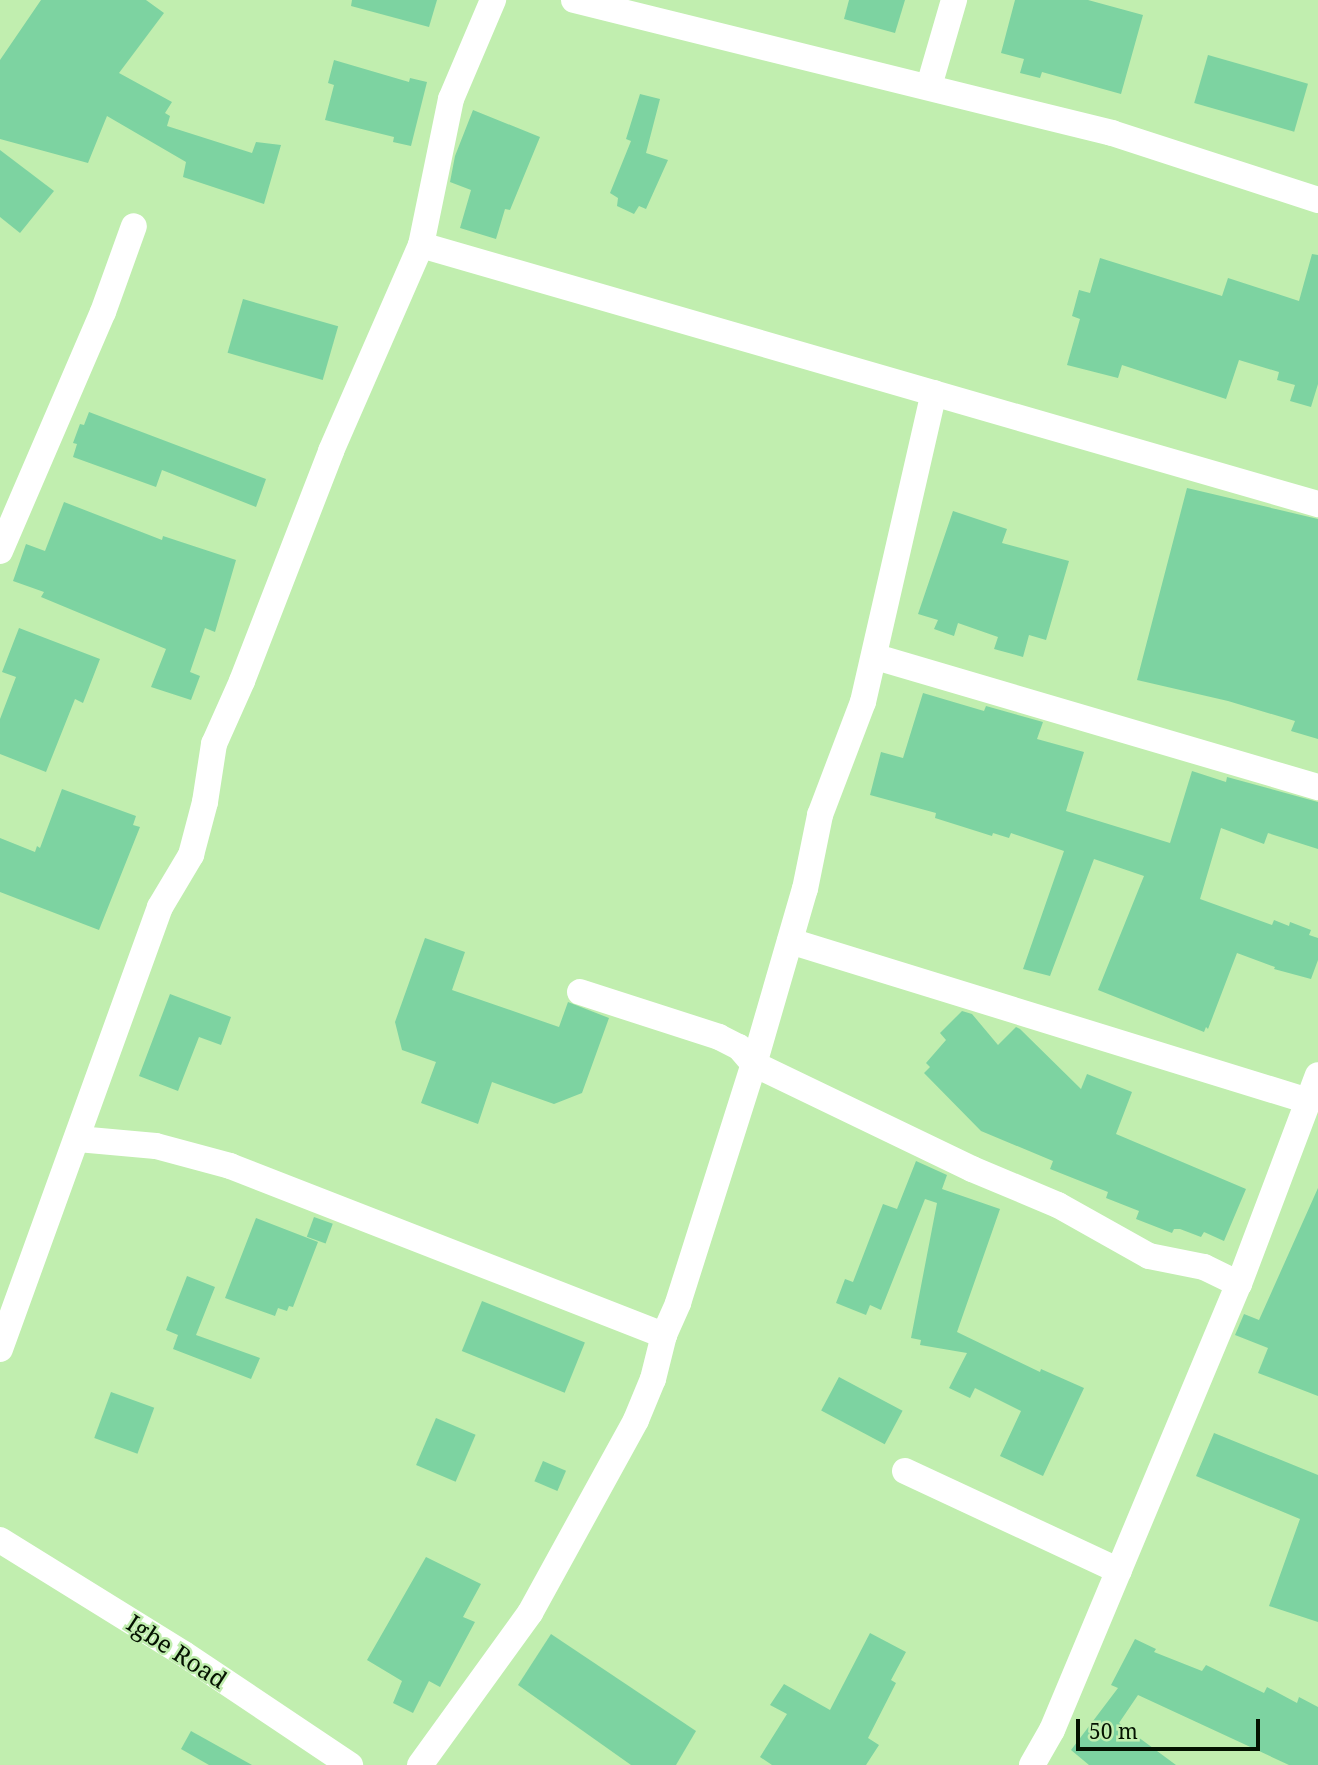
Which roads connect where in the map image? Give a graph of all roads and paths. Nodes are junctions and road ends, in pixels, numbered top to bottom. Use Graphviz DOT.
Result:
graph roads {
  1 [pos="493,0"];
  2 [pos="574,0"];
  3 [pos="954,0"];
  4 [pos="929,86"];
  5 [pos="1318,200"];
  6 [pos="134,226"];
  7 [pos="421,245"];
  8 [pos="934,393"];
  9 [pos="1318,504"];
  10 [pos="0,551"];
  11 [pos="876,657"];
  12 [pos="1318,787"];
  13 [pos="790,941"];
  14 [pos="580,992"];
  15 [pos="754,1064"];
  16 [pos="1318,1075"];
  17 [pos="1308,1101"];
  18 [pos="78,1139"];
  19 [pos="1239,1284"];
  20 [pos="664,1335"];
  21 [pos="0,1349"];
  22 [pos="905,1471"];
  23 [pos="0,1540"];
  24 [pos="1119,1571"];
  25 [pos="351,1765"];
  26 [pos="420,1765"];
  27 [pos="1032,1765"];
  1 -- 7 [label="street"];
  2 -- 4 [label="street"];
  3 -- 4 [label="street"];
  4 -- 5 [label="street"];
  6 -- 10 [label="street"];
  7 -- 8 [label="street"];
  7 -- 18 [label="street"];
  8 -- 9 [label="street"];
  8 -- 11 [label="street"];
  11 -- 12 [label="street"];
  11 -- 13 [label="street"];
  13 -- 15 [label="street"];
  13 -- 17 [label="street"];
  14 -- 15 [label="street"];
  15 -- 19 [label="street"];
  15 -- 20 [label="street"];
  16 -- 17 [label="street"];
  17 -- 19 [label="street"];
  18 -- 20 [label="street"];
  18 -- 21 [label="street"];
  19 -- 24 [label="street"];
  20 -- 26 [label="street"];
  22 -- 24 [label="street"];
  23 -- 25 [label="street, Igbe Road"];
  24 -- 27 [label="street"];
}
